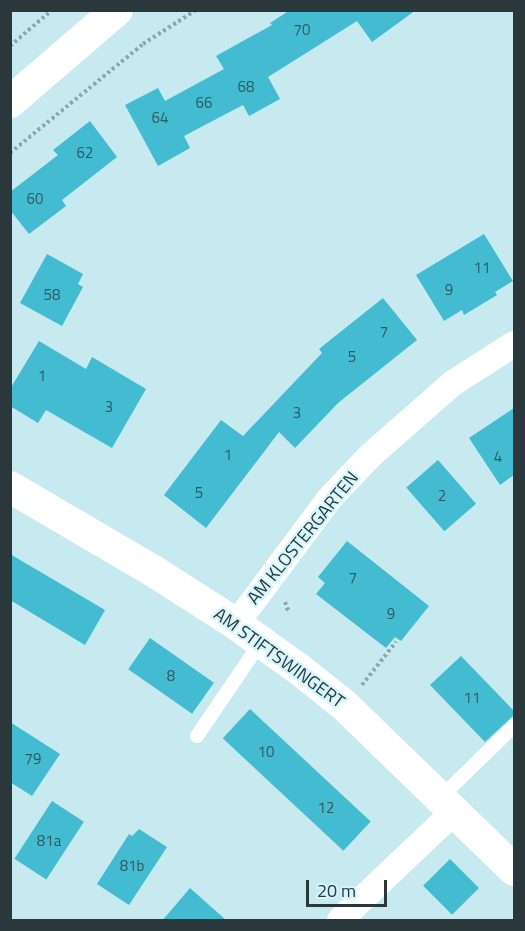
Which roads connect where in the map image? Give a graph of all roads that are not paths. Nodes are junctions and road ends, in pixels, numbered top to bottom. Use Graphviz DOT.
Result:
graph roads {
  1 [pos="117,10"];
  2 [pos="10,102"];
  3 [pos="514,344"];
  4 [pos="10,487"];
  5 [pos="236,624"];
  6 [pos="261,642"];
  7 [pos="514,726"];
  8 [pos="197,736"];
  9 [pos="448,804"];
  10 [pos="514,870"];
  11 [pos="340,921"];
  1 -- 2 [label="street"];
  3 -- 5 [label="street, AM KLOSTERGARTEN"];
  4 -- 5 [label="street, AM STIFTSWINGERT"];
  5 -- 6 [label="street, AM STIFTSWINGERT"];
  6 -- 8 [label="lane"];
  6 -- 9 [label="street, AM STIFTSWINGERT"];
  7 -- 9 [label="lane"];
  9 -- 10 [label="street, AM STIFTSWINGERT"];
  9 -- 11 [label="street"];
}
